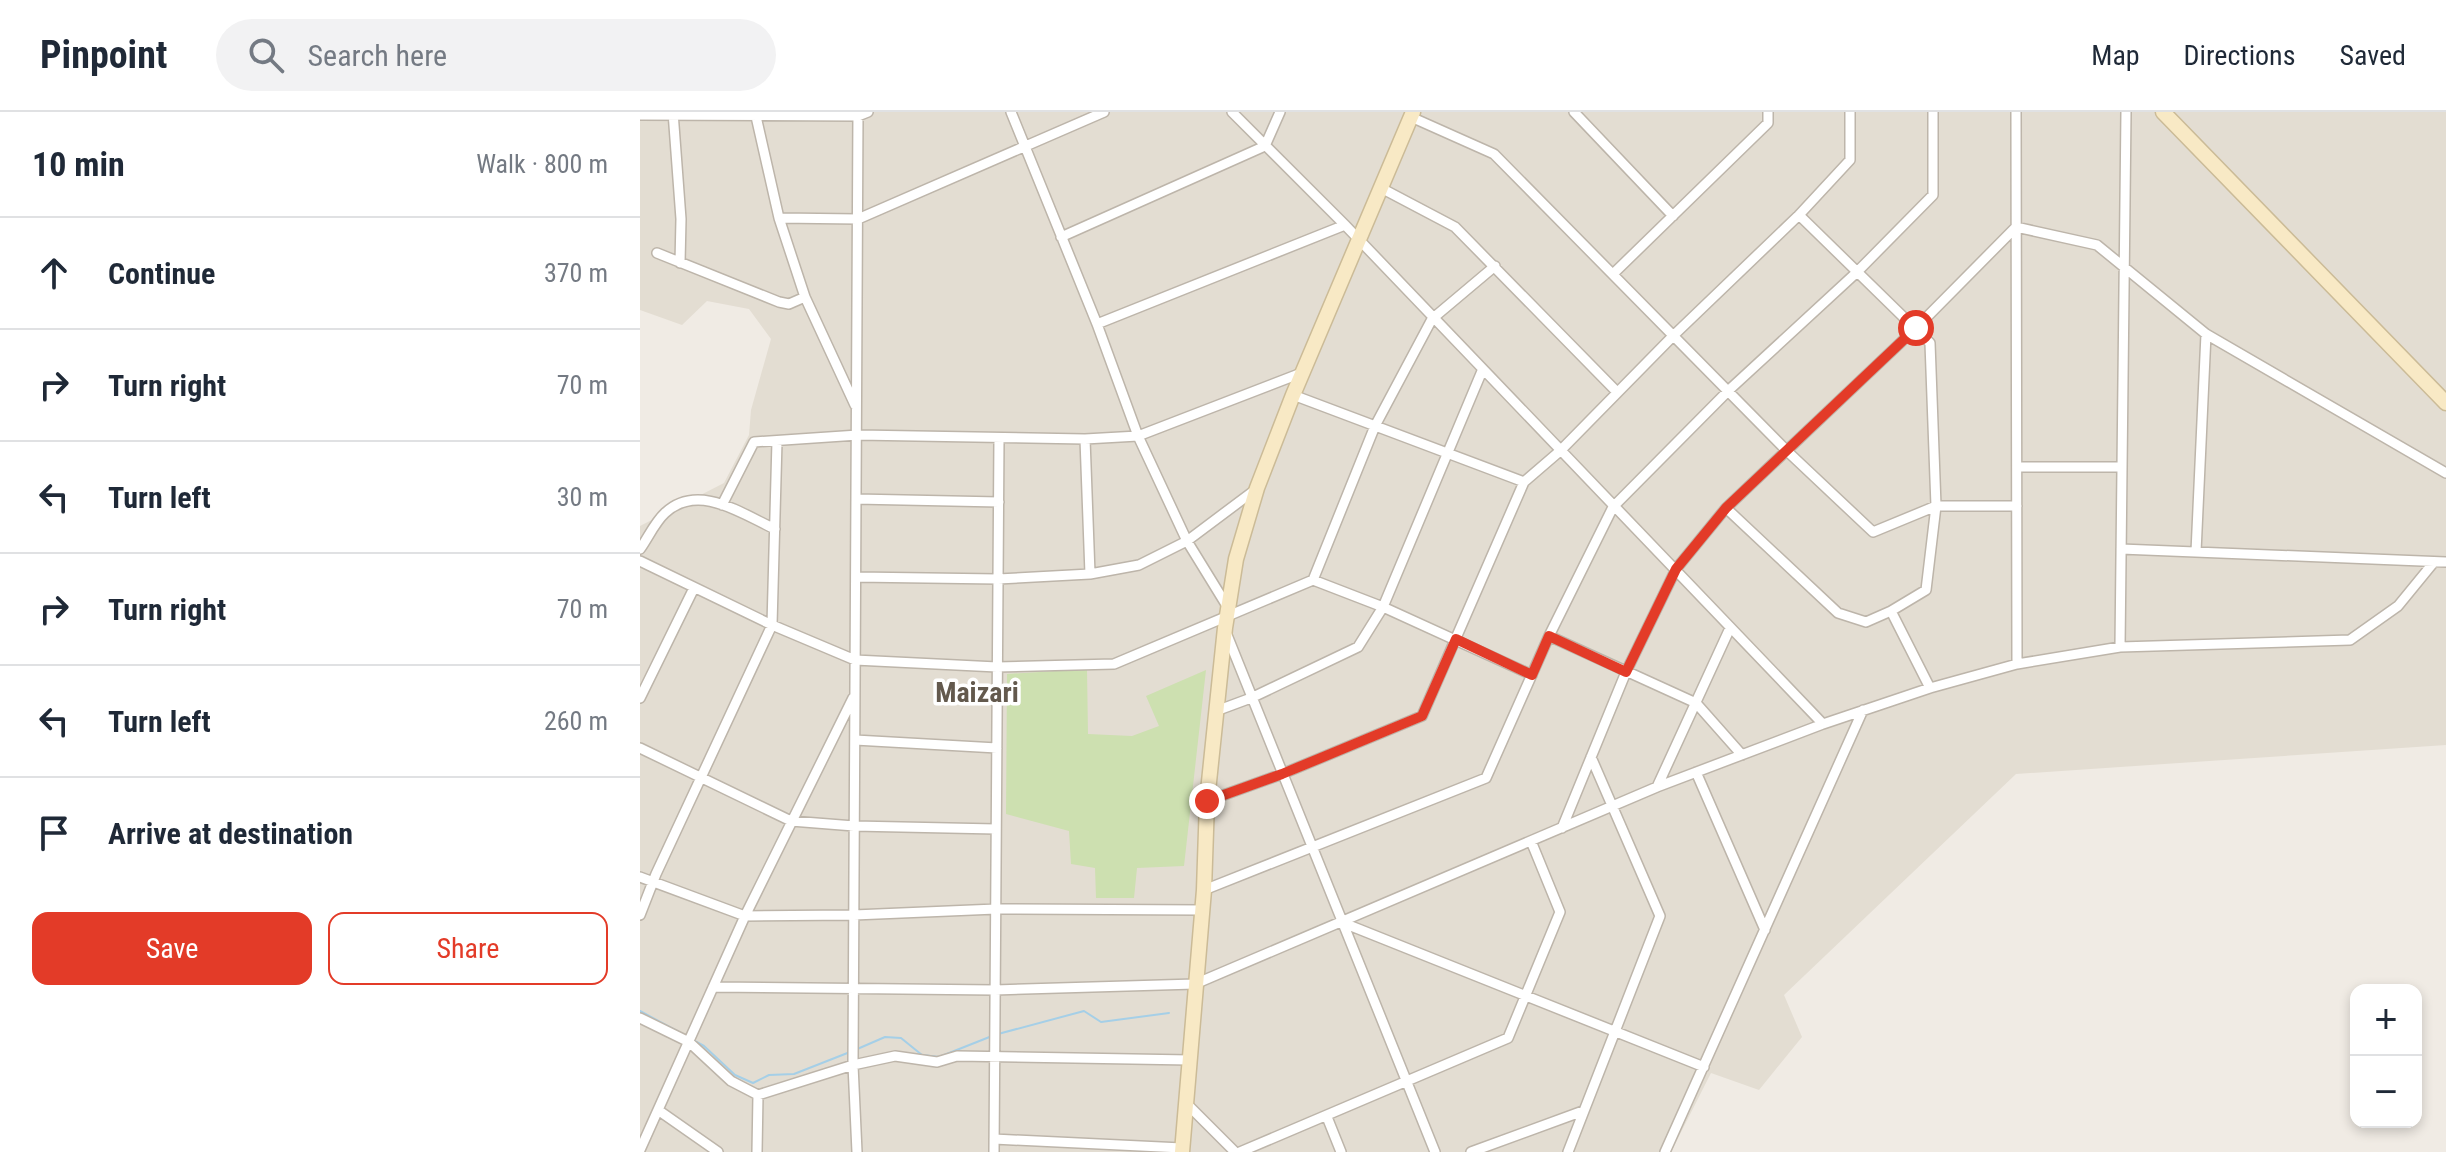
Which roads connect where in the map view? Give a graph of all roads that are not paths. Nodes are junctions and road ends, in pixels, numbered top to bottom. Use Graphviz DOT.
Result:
graph roads {
  1 [pos="1011,112"];
  2 [pos="1104,112"];
  3 [pos="1232,112"];
  4 [pos="1280,112"];
  5 [pos="1574,112"];
  6 [pos="1768,112"];
  7 [pos="1850,112"];
  8 [pos="1933,112"];
  9 [pos="2016,112"];
  10 [pos="2126,112"];
  11 [pos="2163,112"];
  12 [pos="862,113"];
  13 [pos="673,114"];
  14 [pos="1412,114"];
  15 [pos="640,115"];
  16 [pos="756,115"];
  17 [pos="1265,146"];
  18 [pos="1024,147"];
  19 [pos="1381,188"];
  20 [pos="1799,215"];
  21 [pos="1673,216"];
  22 [pos="779,218"];
  23 [pos="858,219"];
  24 [pos="1345,225"];
  25 [pos="2016,227"];
  26 [pos="1061,237"];
  27 [pos="1357,241"];
  28 [pos="657,253"];
  29 [pos="680,263"];
  30 [pos="1495,266"];
  31 [pos="2124,267"];
  32 [pos="1614,273"];
  33 [pos="1856,273"];
  34 [pos="805,297"];
  35 [pos="1432,319"];
  36 [pos="1097,324"];
  37 [pos="1916,328"];
  38 [pos="2206,334"];
  39 [pos="1674,335"];
  40 [pos="1482,371"];
  41 [pos="1304,372"];
  42 [pos="1729,390"];
  43 [pos="1617,392"];
  44 [pos="1293,395"];
  45 [pos="2446,403"];
  46 [pos="857,408"];
  47 [pos="1375,426"];
  48 [pos="858,435"];
  49 [pos="1138,436"];
  50 [pos="999,438"];
  51 [pos="1085,439"];
  52 [pos="777,441"];
  53 [pos="1560,451"];
  54 [pos="1787,451"];
  55 [pos="1447,452"];
  56 [pos="2017,467"];
  57 [pos="2122,467"];
  58 [pos="2446,473"];
  59 [pos="1524,482"];
  60 [pos="1257,488"];
  61 [pos="856,499"];
  62 [pos="999,502"];
  63 [pos="722,505"];
  64 [pos="1936,506"];
  65 [pos="2017,506"];
  66 [pos="1613,507"];
  67 [pos="1726,508"];
  68 [pos="775,529"];
  69 [pos="1187,541"];
  70 [pos="640,549"];
  71 [pos="2121,549"];
  72 [pos="2196,552"];
  73 [pos="640,561"];
  74 [pos="2434,562"];
  75 [pos="2446,562"];
  76 [pos="1676,569"];
  77 [pos="1090,574"];
  78 [pos="856,577"];
  79 [pos="998,579"];
  80 [pos="1313,580"];
  81 [pos="694,588"];
  82 [pos="1383,607"];
  83 [pos="1891,611"];
  84 [pos="1226,618"];
  85 [pos="772,625"];
  86 [pos="1730,628"];
  87 [pos="1549,636"];
  88 [pos="1456,639"];
  89 [pos="2120,647"];
  90 [pos="855,660"];
  91 [pos="2017,664"];
  92 [pos="997,667"];
  93 [pos="1626,672"];
  94 [pos="1532,675"];
  95 [pos="1930,688"];
  96 [pos="855,694"];
  97 [pos="640,698"];
  98 [pos="1251,698"];
  99 [pos="1696,703"];
  100 [pos="1863,710"];
  101 [pos="1216,711"];
  102 [pos="1823,724"];
  103 [pos="855,740"];
  104 [pos="640,748"];
  105 [pos="997,748"];
  106 [pos="1742,755"];
  107 [pos="1591,757"];
  108 [pos="1696,772"];
  109 [pos="1282,774"];
  110 [pos="701,777"];
  111 [pos="1657,787"];
  112 [pos="1207,801"];
  113 [pos="1612,806"];
  114 [pos="791,821"];
  115 [pos="854,826"];
  116 [pos="1562,828"];
  117 [pos="996,829"];
  118 [pos="1531,841"];
  119 [pos="1312,848"];
  120 [pos="640,877"];
  121 [pos="653,881"];
  122 [pos="1204,890"];
  123 [pos="996,909"];
  124 [pos="1202,910"];
  125 [pos="640,915"];
  126 [pos="854,915"];
  127 [pos="745,916"];
  128 [pos="1341,922"];
  129 [pos="1765,930"];
  130 [pos="1195,984"];
  131 [pos="713,987"];
  132 [pos="854,989"];
  133 [pos="995,990"];
  134 [pos="1526,996"];
  135 [pos="640,1018"];
  136 [pos="1615,1031"];
  137 [pos="689,1042"];
  138 [pos="994,1057"];
  139 [pos="1190,1060"];
  140 [pos="853,1065"];
  141 [pos="1704,1067"];
  142 [pos="1406,1081"];
  143 [pos="758,1095"];
  144 [pos="1186,1103"];
  145 [pos="658,1110"];
  146 [pos="1583,1111"];
  147 [pos="1327,1117"];
  148 [pos="645,1129"];
  149 [pos="994,1139"];
  150 [pos="640,1150"];
  151 [pos="1182,1150"];
  152 [pos="718,1152"];
  153 [pos="757,1152"];
  154 [pos="857,1152"];
  155 [pos="994,1152"];
  156 [pos="1238,1152"];
  157 [pos="1341,1152"];
  158 [pos="1435,1152"];
  159 [pos="1471,1152"];
  160 [pos="1568,1152"];
  161 [pos="1665,1152"];
  1 -- 18 [label="street"];
  2 -- 18 [label="street"];
  3 -- 17 [label="street"];
  4 -- 17 [label="street"];
  5 -- 21 [label="street"];
  6 -- 21 [label="street"];
  7 -- 20 [label="street"];
  8 -- 33 [label="street"];
  9 -- 25 [label="street"];
  10 -- 31 [label="street"];
  11 -- 45 [label="main road"];
  12 -- 16 [label="street"];
  12 -- 23 [label="street"];
  13 -- 15 [label="street"];
  13 -- 16 [label="street"];
  13 -- 29 [label="street"];
  14 -- 19 [label="main road"];
  14 -- 32 [label="street"];
  16 -- 22 [label="street"];
  17 -- 24 [label="street"];
  17 -- 26 [label="street"];
  18 -- 23 [label="street"];
  18 -- 26 [label="street"];
  19 -- 27 [label="main road"];
  19 -- 30 [label="street"];
  20 -- 33 [label="street"];
  20 -- 39 [label="street"];
  21 -- 32 [label="street"];
  22 -- 23 [label="street"];
  22 -- 34 [label="street"];
  23 -- 46 [label="street"];
  24 -- 27 [label="street"];
  24 -- 36 [label="street"];
  25 -- 31 [label="street"];
  25 -- 37 [label="street"];
  25 -- 56 [label="street"];
  26 -- 36 [label="street"];
  27 -- 35 [label="street"];
  27 -- 41 [label="main road"];
  28 -- 29 [label="street"];
  29 -- 34 [label="street"];
  30 -- 35 [label="street"];
  30 -- 43 [label="street"];
  31 -- 38 [label="street"];
  31 -- 57 [label="street"];
  32 -- 39 [label="street"];
  33 -- 37 [label="street"];
  33 -- 42 [label="street"];
  34 -- 46 [label="street"];
  35 -- 40 [label="street"];
  35 -- 47 [label="street"];
  36 -- 49 [label="street"];
  37 -- 54 [label="street"];
  37 -- 64 [label="street"];
  38 -- 58 [label="street"];
  38 -- 72 [label="street"];
  39 -- 42 [label="street"];
  39 -- 43 [label="street"];
  40 -- 53 [label="street"];
  40 -- 55 [label="street"];
  41 -- 44 [label="main road"];
  41 -- 49 [label="street"];
  42 -- 54 [label="street"];
  42 -- 66 [label="street"];
  43 -- 53 [label="street"];
  44 -- 47 [label="street"];
  44 -- 60 [label="main road"];
  46 -- 48 [label="street"];
  47 -- 55 [label="street"];
  47 -- 80 [label="street"];
  48 -- 50 [label="street"];
  48 -- 52 [label="street"];
  48 -- 61 [label="street"];
  49 -- 51 [label="street"];
  49 -- 69 [label="street"];
  50 -- 51 [label="street"];
  50 -- 62 [label="street"];
  51 -- 77 [label="street"];
  52 -- 63 [label="street"];
  52 -- 68 [label="street"];
  53 -- 59 [label="street"];
  53 -- 66 [label="street"];
  54 -- 64 [label="street"];
  54 -- 67 [label="street"];
  55 -- 59 [label="street"];
  55 -- 82 [label="street"];
  56 -- 57 [label="street"];
  56 -- 65 [label="street"];
  57 -- 71 [label="street"];
  59 -- 88 [label="street"];
  60 -- 69 [label="street"];
  60 -- 84 [label="main road"];
  61 -- 62 [label="street"];
  61 -- 78 [label="street"];
  62 -- 79 [label="street"];
  63 -- 68 [label="street"];
  63 -- 70 [label="street"];
  64 -- 65 [label="street"];
  64 -- 83 [label="street"];
  65 -- 91 [label="street"];
  66 -- 76 [label="street"];
  66 -- 87 [label="street"];
  67 -- 76 [label="street"];
  67 -- 83 [label="street"];
  68 -- 85 [label="street"];
  69 -- 77 [label="street"];
  69 -- 84 [label="street"];
  71 -- 72 [label="street"];
  71 -- 89 [label="street"];
  72 -- 74 [label="street"];
  73 -- 81 [label="street"];
  74 -- 75 [label="street"];
  74 -- 89 [label="street"];
  76 -- 86 [label="street"];
  76 -- 93 [label="street"];
  77 -- 79 [label="street"];
  78 -- 79 [label="street"];
  78 -- 90 [label="street"];
  79 -- 92 [label="street"];
  80 -- 82 [label="street"];
  80 -- 84 [label="street"];
  81 -- 85 [label="street"];
  81 -- 97 [label="street"];
  82 -- 88 [label="street"];
  82 -- 98 [label="street"];
  83 -- 95 [label="street"];
  84 -- 92 [label="street"];
  84 -- 98 [label="street"];
  84 -- 101 [label="main road"];
  85 -- 90 [label="street"];
  85 -- 110 [label="street"];
  86 -- 99 [label="street"];
  86 -- 102 [label="street"];
  87 -- 93 [label="street"];
  87 -- 94 [label="street"];
  88 -- 94 [label="street"];
  88 -- 109 [label="street"];
  89 -- 91 [label="street"];
  90 -- 92 [label="street"];
  90 -- 96 [label="street"];
  91 -- 95 [label="street"];
  92 -- 105 [label="street"];
  93 -- 99 [label="street"];
  93 -- 107 [label="street"];
  94 -- 119 [label="street"];
  95 -- 100 [label="street"];
  96 -- 103 [label="street"];
  96 -- 114 [label="street"];
  98 -- 101 [label="street"];
  98 -- 109 [label="street"];
  99 -- 106 [label="street"];
  99 -- 111 [label="street"];
  100 -- 102 [label="street"];
  100 -- 129 [label="street"];
  101 -- 112 [label="main road"];
  102 -- 106 [label="street"];
  103 -- 105 [label="street"];
  103 -- 115 [label="street"];
  104 -- 110 [label="street"];
  105 -- 117 [label="street"];
  106 -- 108 [label="street"];
  107 -- 113 [label="street"];
  107 -- 116 [label="street"];
  108 -- 111 [label="street"];
  108 -- 129 [label="street"];
  109 -- 112 [label="street"];
  109 -- 119 [label="street"];
  110 -- 114 [label="street"];
  110 -- 121 [label="street"];
  111 -- 113 [label="street"];
  112 -- 122 [label="main road"];
  113 -- 116 [label="street"];
  113 -- 136 [label="street"];
  114 -- 115 [label="street"];
  114 -- 127 [label="street"];
  115 -- 117 [label="street"];
  115 -- 126 [label="street"];
  116 -- 118 [label="street"];
  117 -- 123 [label="street"];
  118 -- 128 [label="street"];
  118 -- 134 [label="street"];
  119 -- 122 [label="street"];
  119 -- 128 [label="street"];
  120 -- 121 [label="street"];
  121 -- 125 [label="street"];
  121 -- 127 [label="street"];
  122 -- 124 [label="main road"];
  123 -- 124 [label="street"];
  123 -- 126 [label="street"];
  123 -- 133 [label="street"];
  124 -- 130 [label="main road"];
  126 -- 127 [label="street"];
  126 -- 132 [label="street"];
  127 -- 131 [label="street"];
  128 -- 130 [label="street"];
  128 -- 134 [label="street"];
  128 -- 142 [label="street"];
  129 -- 141 [label="street"];
  130 -- 133 [label="street"];
  130 -- 139 [label="main road"];
  131 -- 132 [label="street"];
  131 -- 137 [label="street"];
  132 -- 133 [label="street"];
  132 -- 140 [label="street"];
  133 -- 138 [label="street"];
  134 -- 136 [label="street"];
  134 -- 142 [label="street"];
  135 -- 137 [label="street"];
  136 -- 141 [label="street"];
  136 -- 146 [label="street"];
  137 -- 143 [label="street"];
  137 -- 145 [label="street"];
  138 -- 139 [label="street"];
  138 -- 140 [label="street"];
  138 -- 149 [label="street"];
  139 -- 144 [label="main road"];
  140 -- 143 [label="street"];
  140 -- 154 [label="street"];
  141 -- 161 [label="street"];
  142 -- 147 [label="street"];
  142 -- 158 [label="street"];
  143 -- 153 [label="street"];
  144 -- 151 [label="main road"];
  144 -- 156 [label="street"];
  145 -- 148 [label="street"];
  145 -- 152 [label="street"];
  146 -- 159 [label="street"];
  146 -- 160 [label="street"];
  147 -- 156 [label="street"];
  147 -- 157 [label="street"];
  148 -- 150 [label="street"];
  149 -- 151 [label="street"];
  149 -- 155 [label="street"];
}
